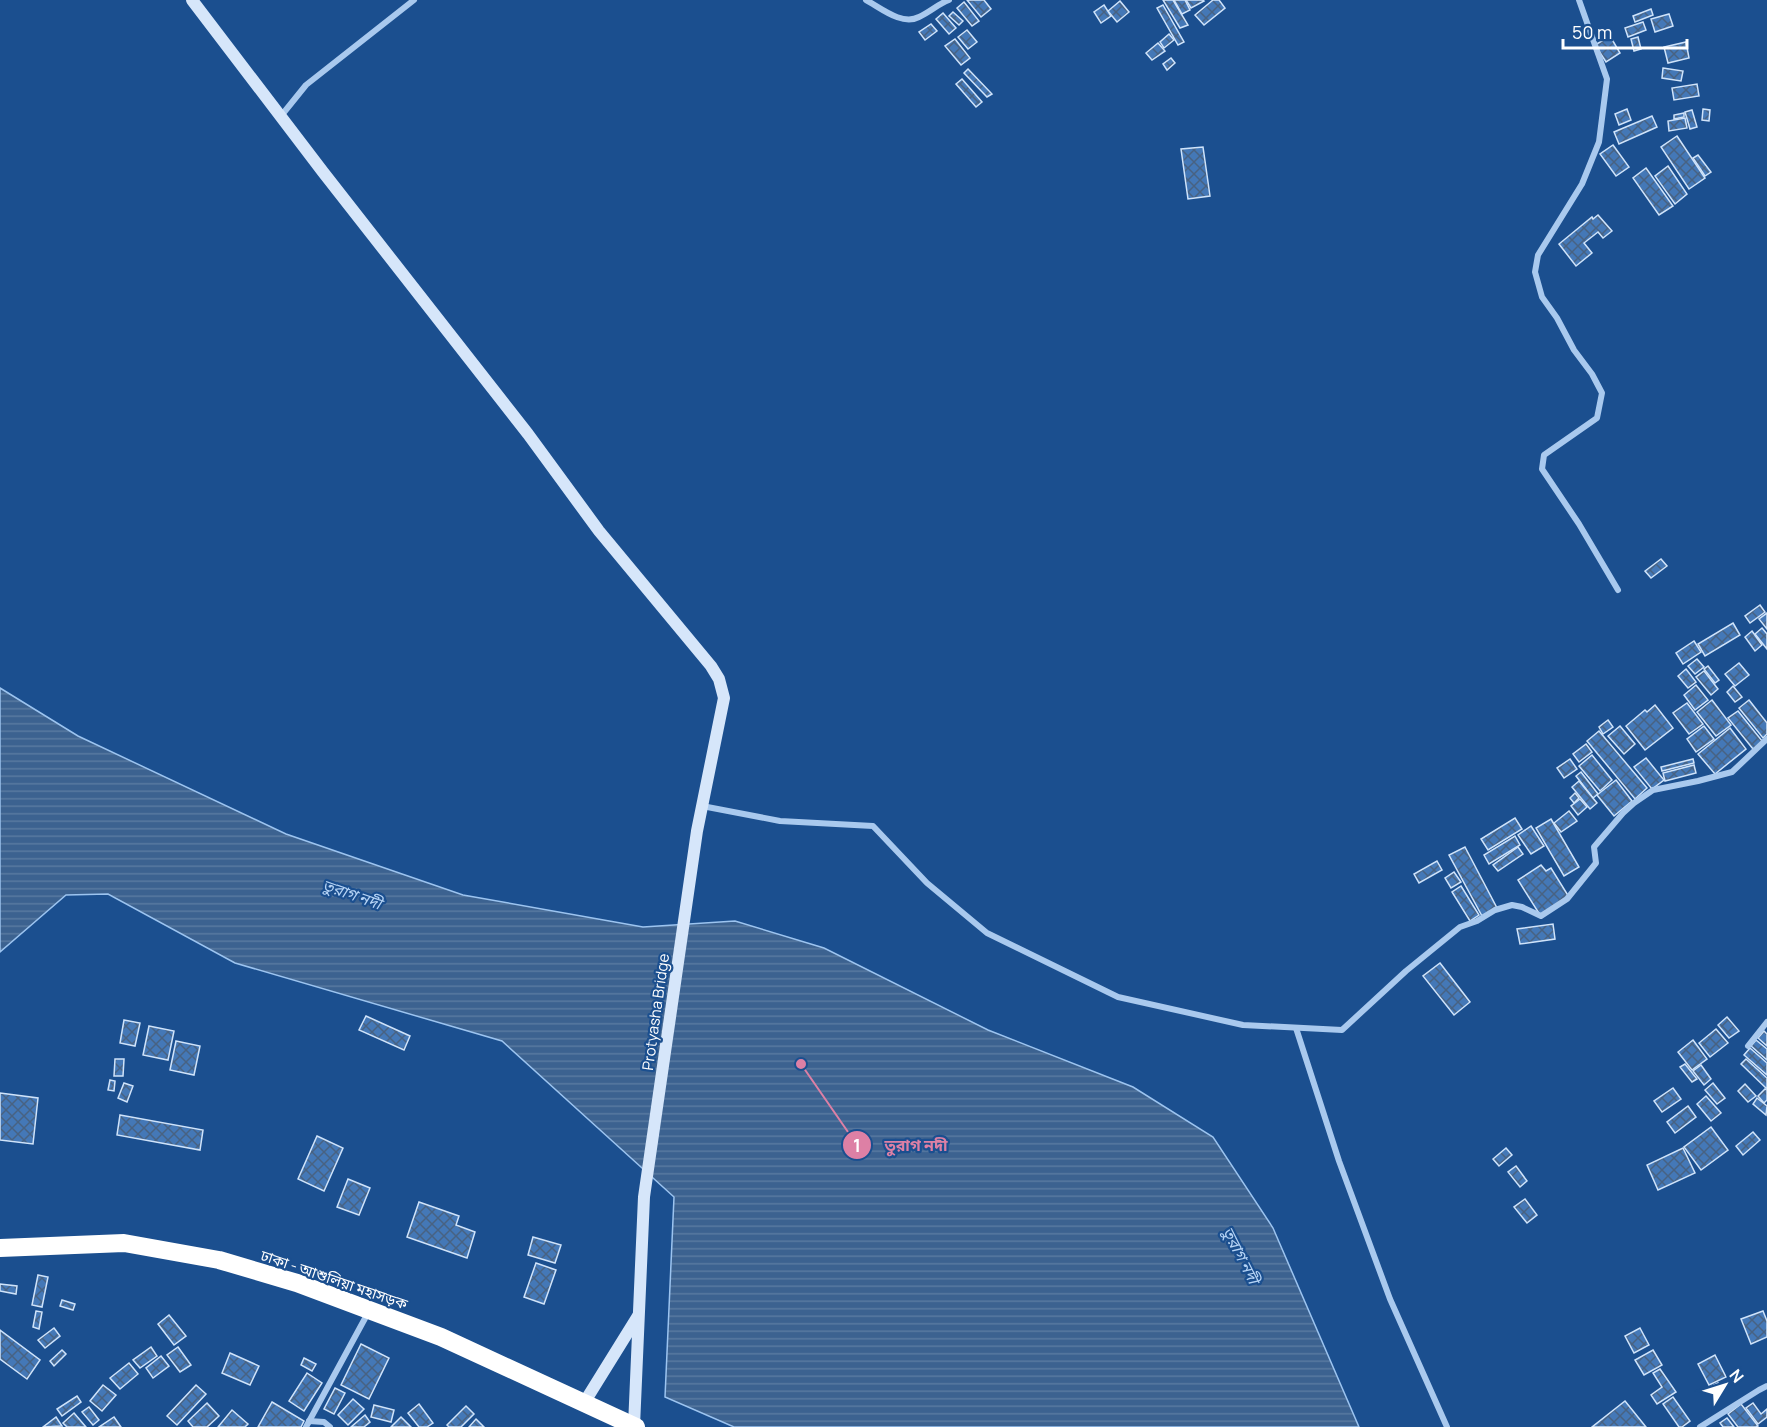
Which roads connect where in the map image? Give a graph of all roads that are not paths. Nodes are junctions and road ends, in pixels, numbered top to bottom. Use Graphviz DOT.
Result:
graph roads {
  1 [pos="192,0"];
  2 [pos="414,0"];
  3 [pos="866,0"];
  4 [pos="949,0"];
  5 [pos="1579,0"];
  6 [pos="281,116"];
  7 [pos="1618,590"];
  8 [pos="1767,739"];
  9 [pos="702,806"];
  10 [pos="1767,1022"];
  11 [pos="1296,1028"];
  12 [pos="1748,1046"];
  13 [pos="0,1248"];
  14 [pos="369,1311"];
  15 [pos="639,1315"];
  16 [pos="1767,1386"];
  17 [pos="584,1403"];
  18 [pos="308,1424"];
  19 [pos="635,1426"];
  20 [pos="330,1427"];
  21 [pos="1448,1427"];
  22 [pos="1700,1427"];
  1 -- 6 [label="street, Protyasha Bridge"];
  2 -- 6 [label="street"];
  3 -- 4 [label="street"];
  5 -- 7 [label="street"];
  6 -- 9 [label="street, Protyasha Bridge"];
  8 -- 11 [label="street"];
  9 -- 11 [label="street"];
  9 -- 15 [label="street, Protyasha Bridge"];
  10 -- 12 [label="street"];
  11 -- 21 [label="street"];
  13 -- 14 [label="highway, ঢাকা - আশুলিয়া মহাসড়ক"];
  14 -- 17 [label="highway, ঢাকা - আশুলিয়া মহাসড়ক"];
  14 -- 18 [label="street"];
  15 -- 17 [label="street"];
  15 -- 19 [label="street, Protyasha Bridge"];
  16 -- 22 [label="street"];
  17 -- 19 [label="highway, ঢাকা - আশুলিয়া মহাসড়ক"];
  18 -- 20 [label="street"];
}
